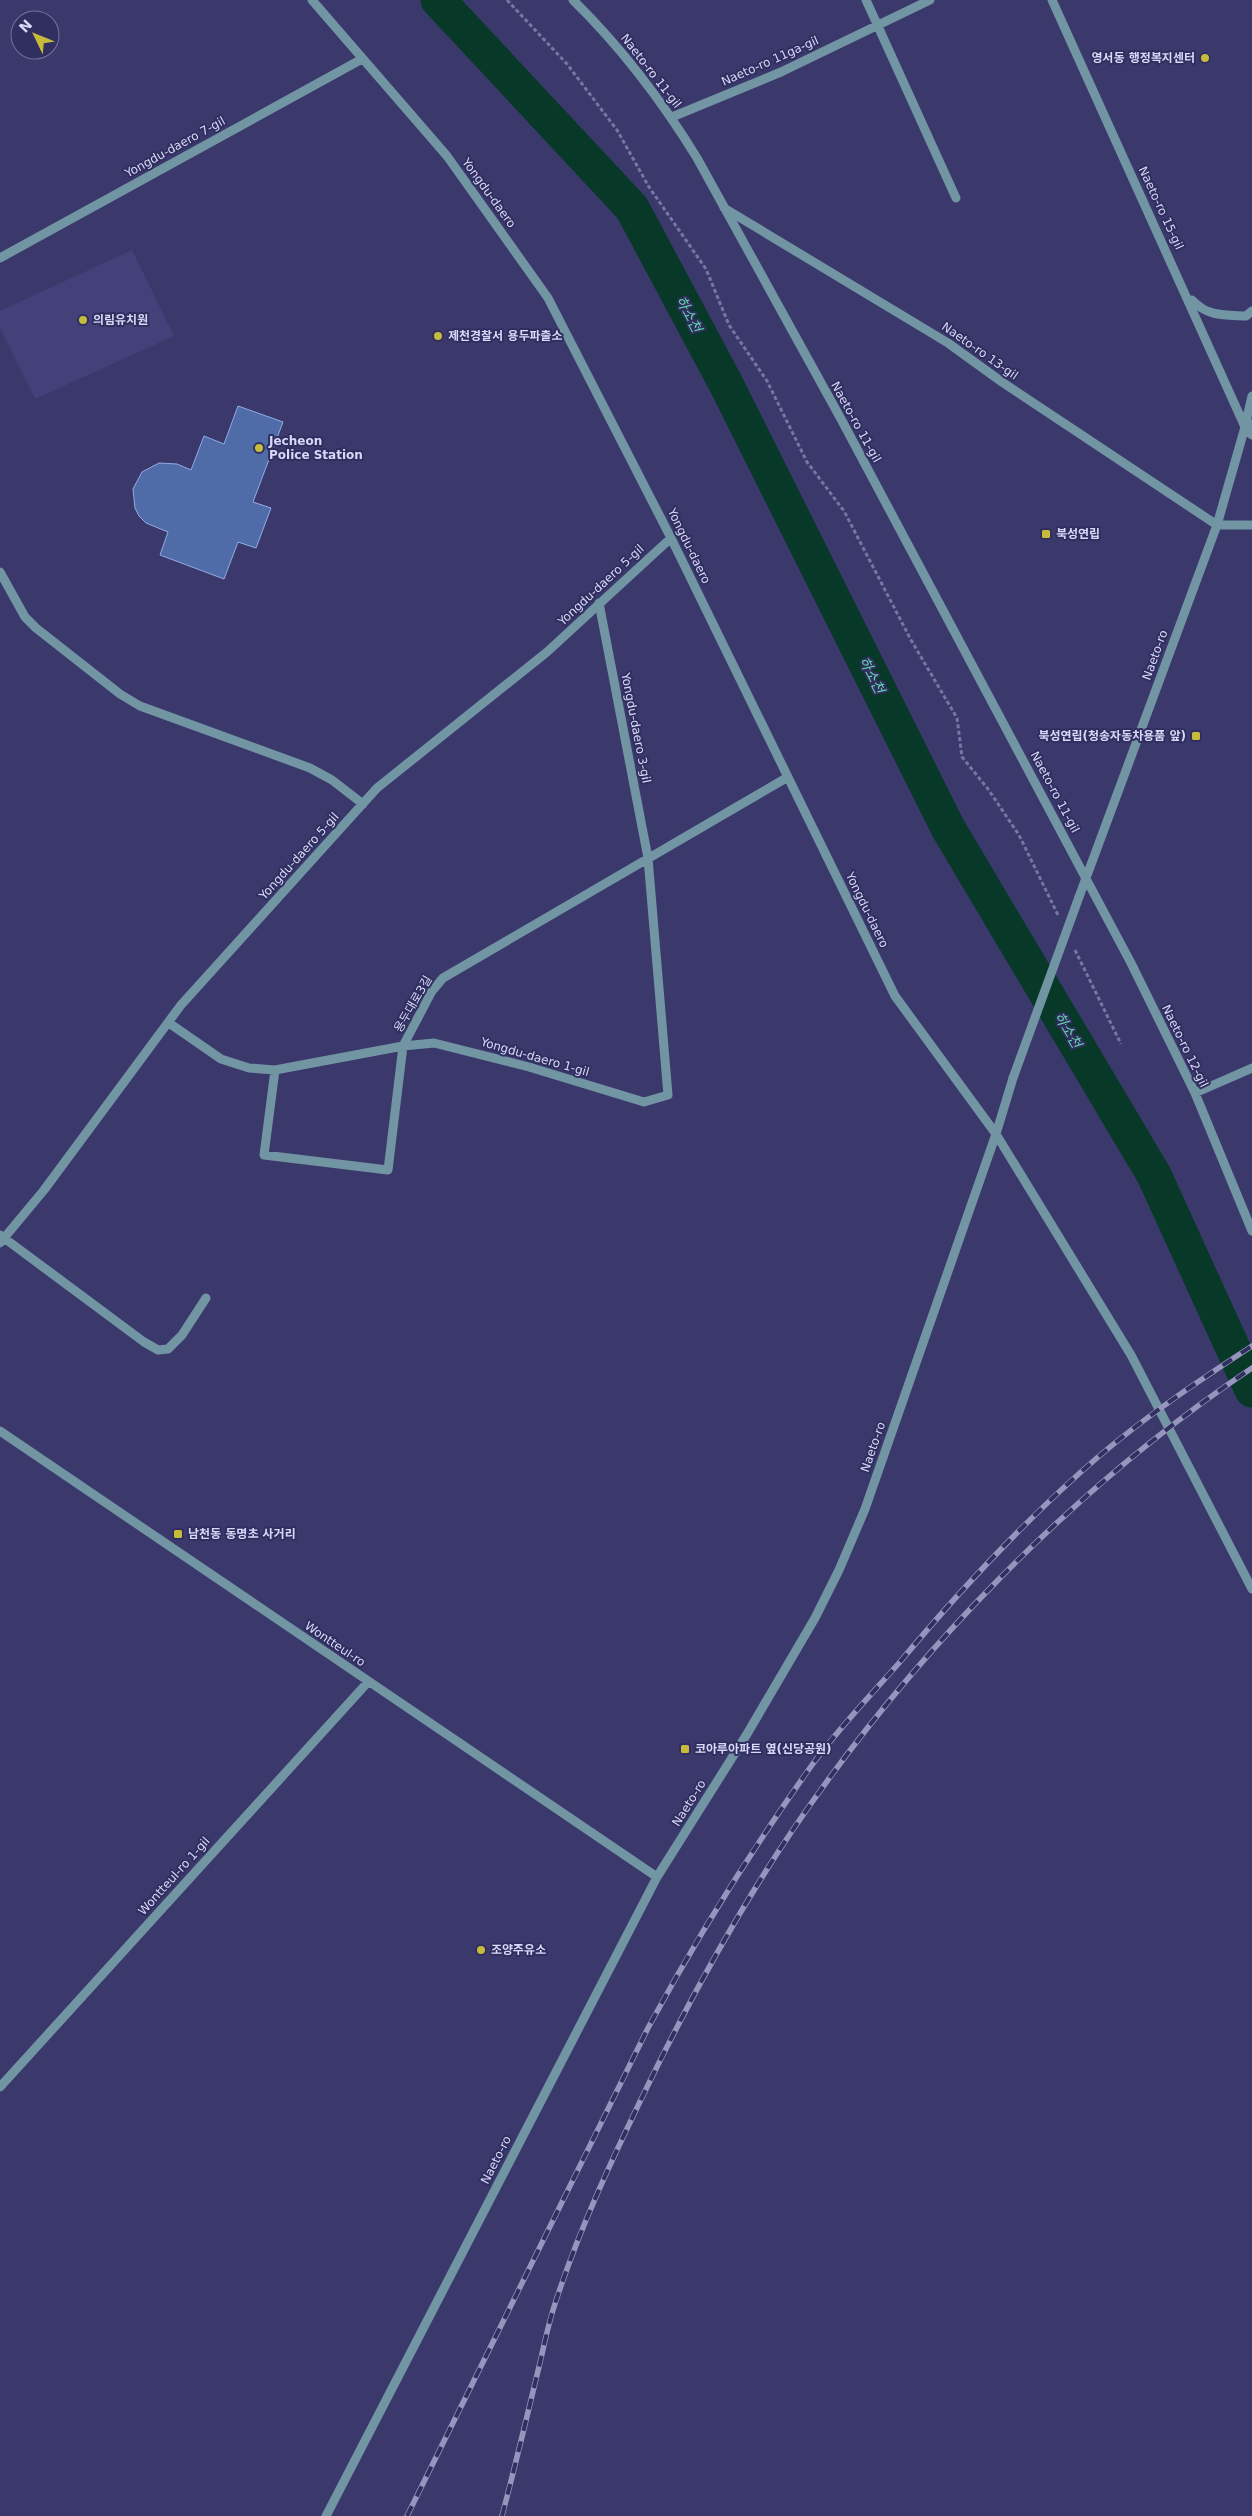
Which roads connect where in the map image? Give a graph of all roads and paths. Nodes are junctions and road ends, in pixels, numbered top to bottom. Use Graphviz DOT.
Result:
graph roads {
  1 [pos="312,0"];
  2 [pos="507,0"];
  3 [pos="573,0"];
  4 [pos="866,0"];
  5 [pos="930,0"];
  6 [pos="1052,0"];
  7 [pos="876,24"];
  8 [pos="362,59"];
  9 [pos="672,118"];
  10 [pos="956,198"];
  11 [pos="724,208"];
  12 [pos="0,258"];
  13 [pos="1188,297"];
  14 [pos="1252,311"];
  15 [pos="1252,396"];
  16 [pos="1249,426"];
  17 [pos="1252,435"];
  18 [pos="1252,524"];
  19 [pos="1216,525"];
  20 [pos="671,538"];
  21 [pos="0,572"];
  22 [pos="600,603"];
  23 [pos="788,777"];
  24 [pos="363,804"];
  25 [pos="648,858"];
  26 [pos="1086,877"];
  27 [pos="1062,922"];
  28 [pos="1074,948"];
  29 [pos="169,1023"];
  30 [pos="1121,1044"];
  31 [pos="403,1046"];
  32 [pos="1252,1068"];
  33 [pos="275,1070"];
  34 [pos="1195,1093"];
  35 [pos="996,1134"];
  36 [pos="1252,1231"];
  37 [pos="1,1239"];
  38 [pos="206,1298"];
  39 [pos="0,1430"];
  40 [pos="1252,1589"];
  41 [pos="368,1682"];
  42 [pos="657,1877"];
  43 [pos="0,2088"];
  44 [pos="326,2516"];
  1 -- 8 [label="street, Yongdu-daero"];
  2 -- 27 [label="path"];
  3 -- 9 [label="street, Naeto-ro 11-gil"];
  4 -- 7 [label="street"];
  5 -- 7 [label="street, Naeto-ro 11ga-gil"];
  6 -- 13 [label="street, Naeto-ro 15-gil"];
  7 -- 9 [label="street, Naeto-ro 11ga-gil"];
  7 -- 10 [label="street"];
  8 -- 12 [label="street, Yongdu-daero 7-gil"];
  8 -- 20 [label="street, Yongdu-daero"];
  9 -- 11 [label="street, Naeto-ro 11-gil"];
  11 -- 19 [label="street, Naeto-ro 13-gil"];
  11 -- 26 [label="street, Naeto-ro 11-gil"];
  13 -- 14 [label="street"];
  13 -- 16 [label="street, Naeto-ro 15-gil"];
  15 -- 16 [label="street, Naeto-ro"];
  16 -- 17 [label="street, Naeto-ro 15-gil"];
  16 -- 19 [label="street, Naeto-ro"];
  18 -- 19 [label="street"];
  19 -- 26 [label="street, Naeto-ro"];
  20 -- 22 [label="street, Yongdu-daero 5-gil"];
  20 -- 23 [label="street, Yongdu-daero"];
  21 -- 24 [label="street"];
  22 -- 24 [label="street, Yongdu-daero 5-gil"];
  22 -- 25 [label="street, Yongdu-daero 3-gil"];
  23 -- 25 [label="street, 용두대로3길"];
  23 -- 35 [label="street, Yongdu-daero"];
  24 -- 29 [label="street, Yongdu-daero 5-gil"];
  25 -- 31 [label="street, 용두대로3길"];
  25 -- 31 [label="street, Yongdu-daero 1-gil"];
  26 -- 34 [label="street, Naeto-ro 12-gil"];
  26 -- 35 [label="street, Naeto-ro, bridge"];
  28 -- 30 [label="path"];
  29 -- 33 [label="street, Yongdu-daero 1-gil"];
  29 -- 37 [label="street, Yongdu-daero 5-gil"];
  31 -- 33 [label="street, Yongdu-daero 1-gil"];
  31 -- 33 [label="street, 용두대로3길"];
  32 -- 34 [label="street"];
  34 -- 36 [label="street, Naeto-ro 12-gil"];
  35 -- 40 [label="street, Yongdu-daero"];
  35 -- 42 [label="street, Naeto-ro"];
  37 -- 38 [label="street"];
  39 -- 41 [label="street, Wontteul-ro"];
  41 -- 42 [label="street, Wontteul-ro"];
  41 -- 43 [label="street, Wontteul-ro 1-gil"];
  42 -- 44 [label="street, Naeto-ro"];
}
